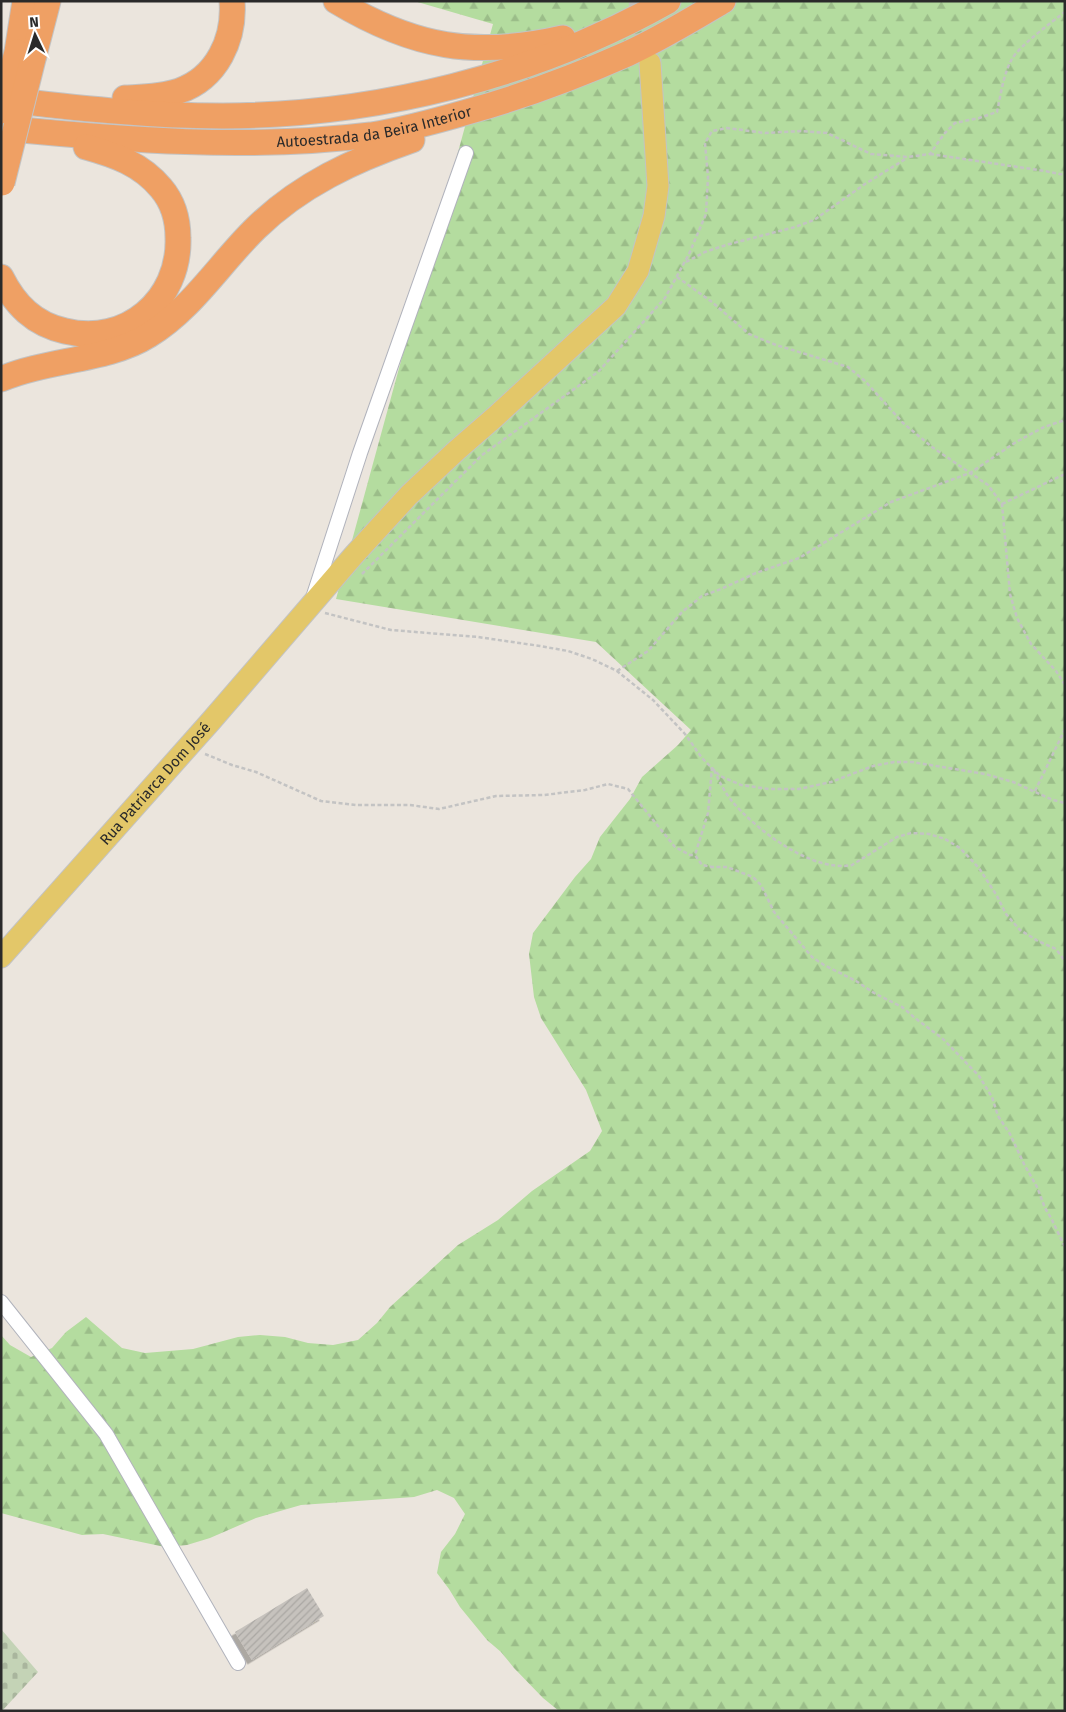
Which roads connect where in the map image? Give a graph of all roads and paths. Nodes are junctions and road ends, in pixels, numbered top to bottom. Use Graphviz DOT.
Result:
graph roads {
  1 [pos="232,1"];
  2 [pos="336,1"];
  3 [pos="668,1"];
  4 [pos="723,1"];
  5 [pos="41,2"];
  6 [pos="1065,12"];
  7 [pos="624,24"];
  8 [pos="25,53"];
  9 [pos="650,63"];
  10 [pos="514,99"];
  11 [pos="1,100"];
  12 [pos="69,107"];
  13 [pos="1,111"];
  14 [pos="1,128"];
  15 [pos="36,132"];
  16 [pos="466,153"];
  17 [pos="930,154"];
  18 [pos="908,157"];
  19 [pos="1065,175"];
  20 [pos="2,183"];
  21 [pos="1,189"];
  22 [pos="684,263"];
  23 [pos="1,277"];
  24 [pos="677,277"];
  25 [pos="1,378"];
  26 [pos="1065,420"];
  27 [pos="970,473"];
  28 [pos="1065,474"];
  29 [pos="1002,504"];
  30 [pos="358,579"];
  31 [pos="309,608"];
  32 [pos="616,670"];
  33 [pos="1065,685"];
  34 [pos="1065,729"];
  35 [pos="190,745"];
  36 [pos="712,767"];
  37 [pos="1035,791"];
  38 [pos="1065,803"];
  39 [pos="696,855"];
  40 [pos="1,957"];
  41 [pos="1065,961"];
  42 [pos="1065,1247"];
  43 [pos="1,1302"];
  44 [pos="238,1663"];
  1 -- 12 [label="highway"];
  2 -- 7 [label="highway"];
  3 -- 7 [label="highway, Autoestrada da Beira Interior"];
  4 -- 10 [label="highway, Autoestrada da Beira Interior"];
  5 -- 8 [label="highway"];
  6 -- 17 [label="path"];
  7 -- 12 [label="highway, Autoestrada da Beira Interior"];
  8 -- 13 [label="highway, bridge"];
  8 -- 20 [label="highway, bridge"];
  9 -- 31 [label="main road, Rua Patriarca Dom José"];
  10 -- 15 [label="highway, Autoestrada da Beira Interior"];
  10 -- 25 [label="highway"];
  11 -- 12 [label="highway, Autoestrada da Beira Interior"];
  14 -- 15 [label="highway, Autoestrada da Beira Interior"];
  15 -- 23 [label="highway"];
  16 -- 31 [label="street"];
  17 -- 18 [label="path"];
  17 -- 19 [label="path"];
  18 -- 22 [label="path"];
  18 -- 22 [label="path"];
  20 -- 21 [label="highway"];
  22 -- 24 [label="path"];
  24 -- 27 [label="path"];
  24 -- 30 [label="path"];
  26 -- 27 [label="path"];
  27 -- 29 [label="path"];
  27 -- 32 [label="path"];
  28 -- 29 [label="path"];
  29 -- 33 [label="path"];
  31 -- 32 [label="path"];
  31 -- 35 [label="main road, Rua Patriarca Dom José"];
  32 -- 36 [label="path"];
  34 -- 37 [label="path"];
  35 -- 39 [label="path"];
  35 -- 40 [label="main road, Rua Patriarca Dom José"];
  36 -- 37 [label="path"];
  36 -- 39 [label="path"];
  36 -- 41 [label="path"];
  37 -- 38 [label="path"];
  39 -- 42 [label="path"];
  43 -- 44 [label="street"];
}
